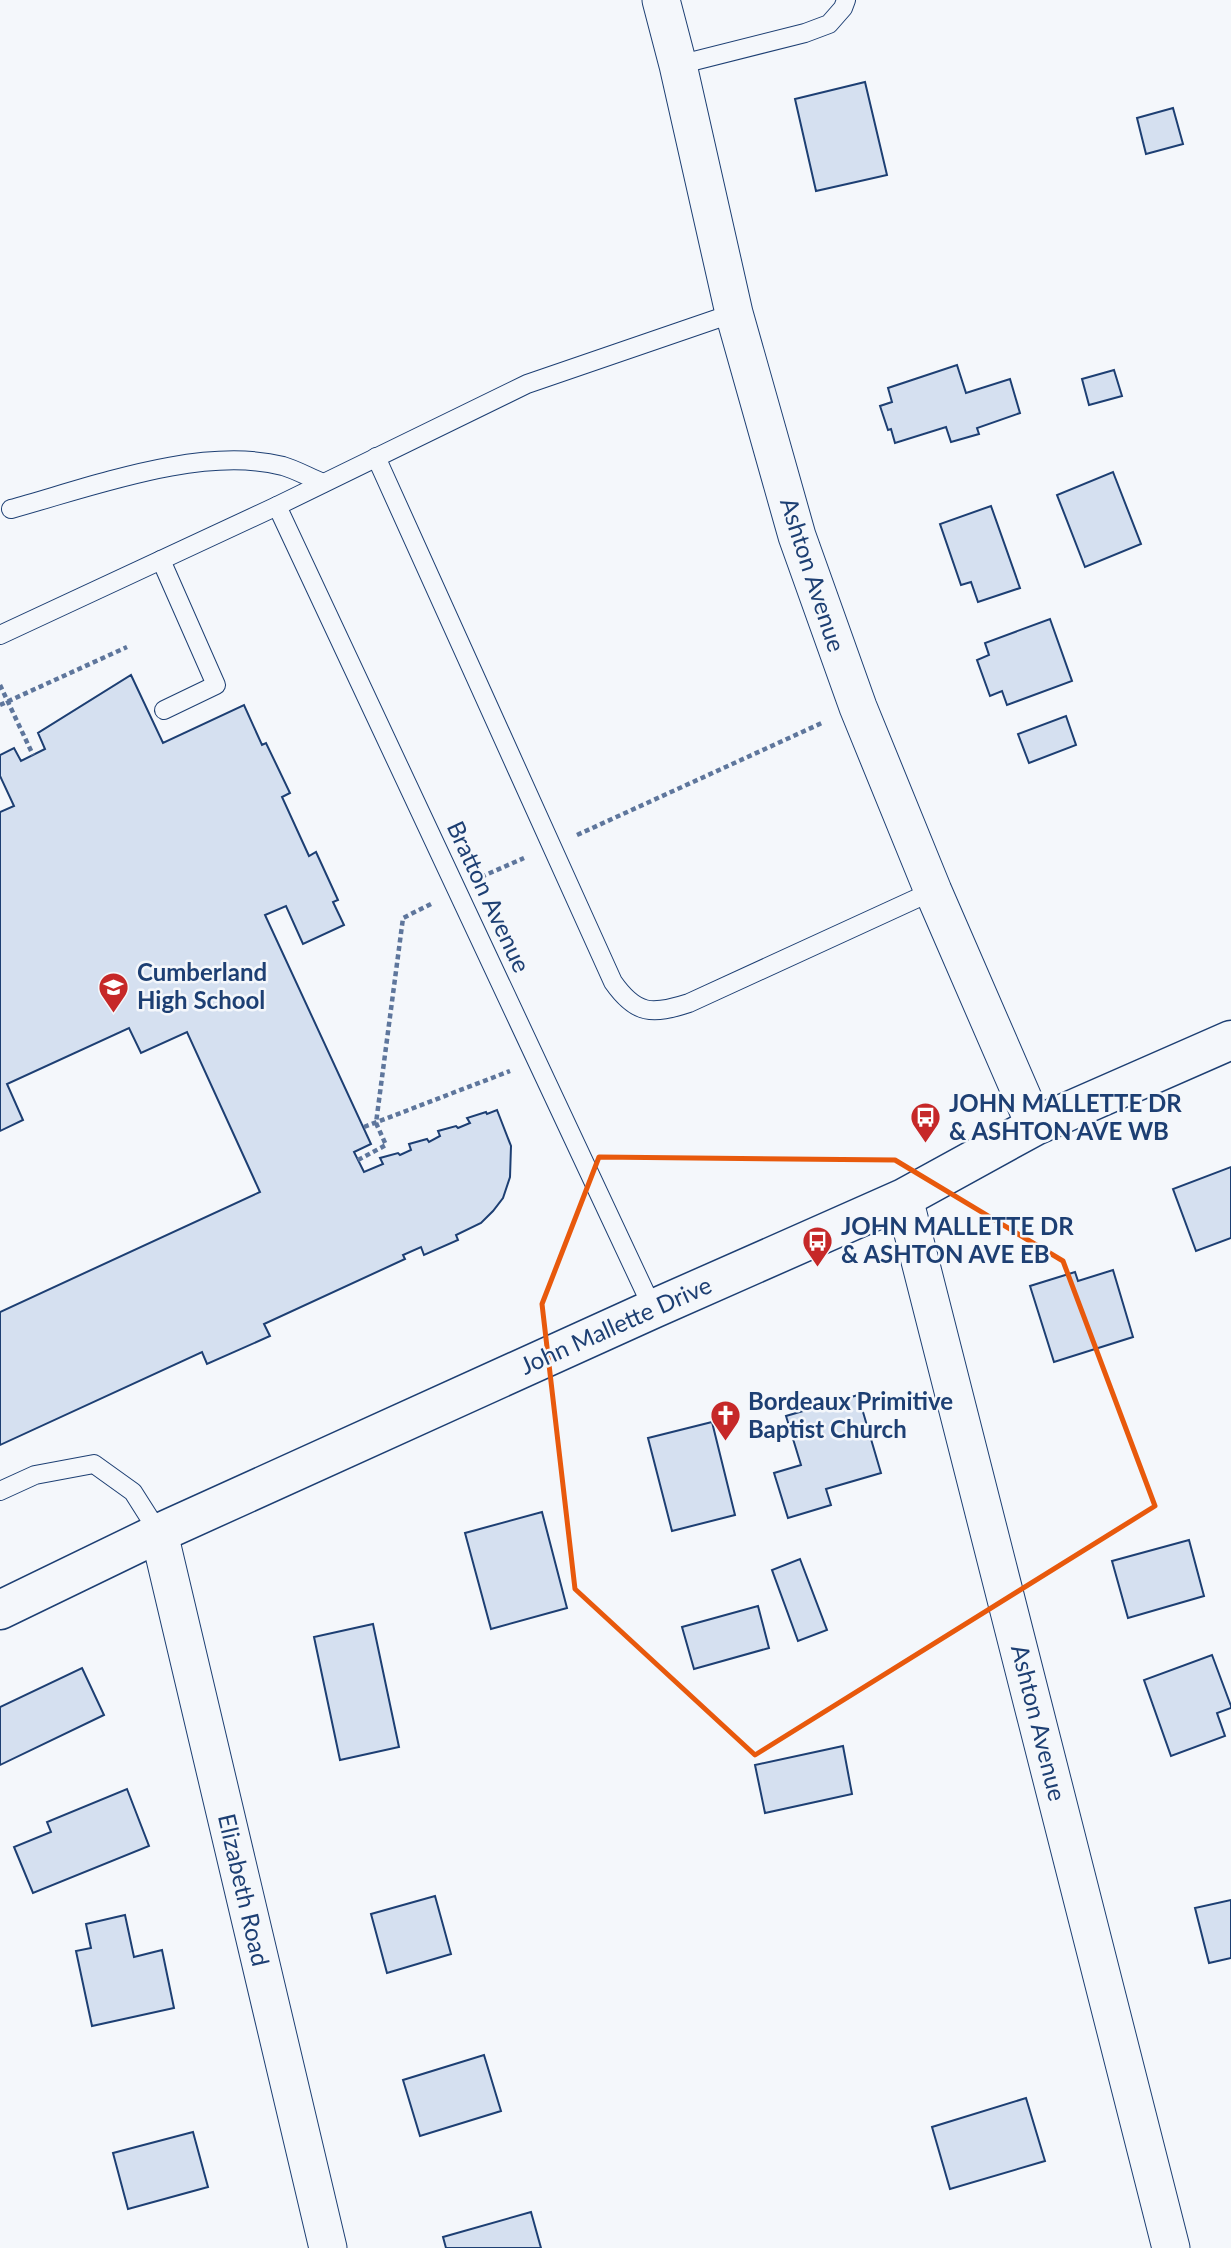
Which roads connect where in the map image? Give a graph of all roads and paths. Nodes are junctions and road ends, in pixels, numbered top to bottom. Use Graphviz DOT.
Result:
graph roads {
  1 [pos="662,0"];
  2 [pos="846,0"];
  3 [pos="678,65"];
  4 [pos="734,313"];
  5 [pos="376,457"];
  6 [pos="323,483"];
  7 [pos="277,506"];
  8 [pos="12,509"];
  9 [pos="161,560"];
  10 [pos="0,635"];
  11 [pos="127,647"];
  12 [pos="0,685"];
  13 [pos="8,701"];
  14 [pos="0,705"];
  15 [pos="164,710"];
  16 [pos="33,755"];
  17 [pos="933,891"];
  18 [pos="1231,1040"];
  19 [pos="537,1060"];
  20 [pos="1035,1126"];
  21 [pos="364,1127"];
  22 [pos="904,1198"];
  23 [pos="653,1309"];
  24 [pos="0,1491"];
  25 [pos="159,1533"];
  26 [pos="0,1610"];
  27 [pos="328,2248"];
  28 [pos="1171,2248"];
  1 -- 3 [label="street, Ashton Avenue"];
  2 -- 3 [label="lane"];
  3 -- 4 [label="street, Ashton Avenue"];
  4 -- 5 [label="lane"];
  4 -- 17 [label="street, Ashton Avenue"];
  5 -- 6 [label="lane"];
  5 -- 17 [label="lane"];
  6 -- 7 [label="lane"];
  6 -- 8 [label="lane"];
  7 -- 9 [label="lane"];
  7 -- 19 [label="lane, Bratton Avenue"];
  9 -- 10 [label="lane"];
  9 -- 15 [label="lane"];
  11 -- 13 [label="path"];
  12 -- 13 [label="path"];
  13 -- 14 [label="path"];
  13 -- 16 [label="path"];
  17 -- 20 [label="street, Ashton Avenue"];
  18 -- 20 [label="street, John Mallette Drive"];
  19 -- 21 [label="path"];
  19 -- 23 [label="lane, Bratton Avenue"];
  20 -- 22 [label="street, John Mallette Drive"];
  22 -- 23 [label="street, John Mallette Drive"];
  22 -- 28 [label="street, Ashton Avenue"];
  23 -- 25 [label="street, John Mallette Drive"];
  24 -- 25 [label="lane"];
  25 -- 26 [label="street, John Mallette Drive"];
  25 -- 27 [label="street, Elizabeth Road"];
}
